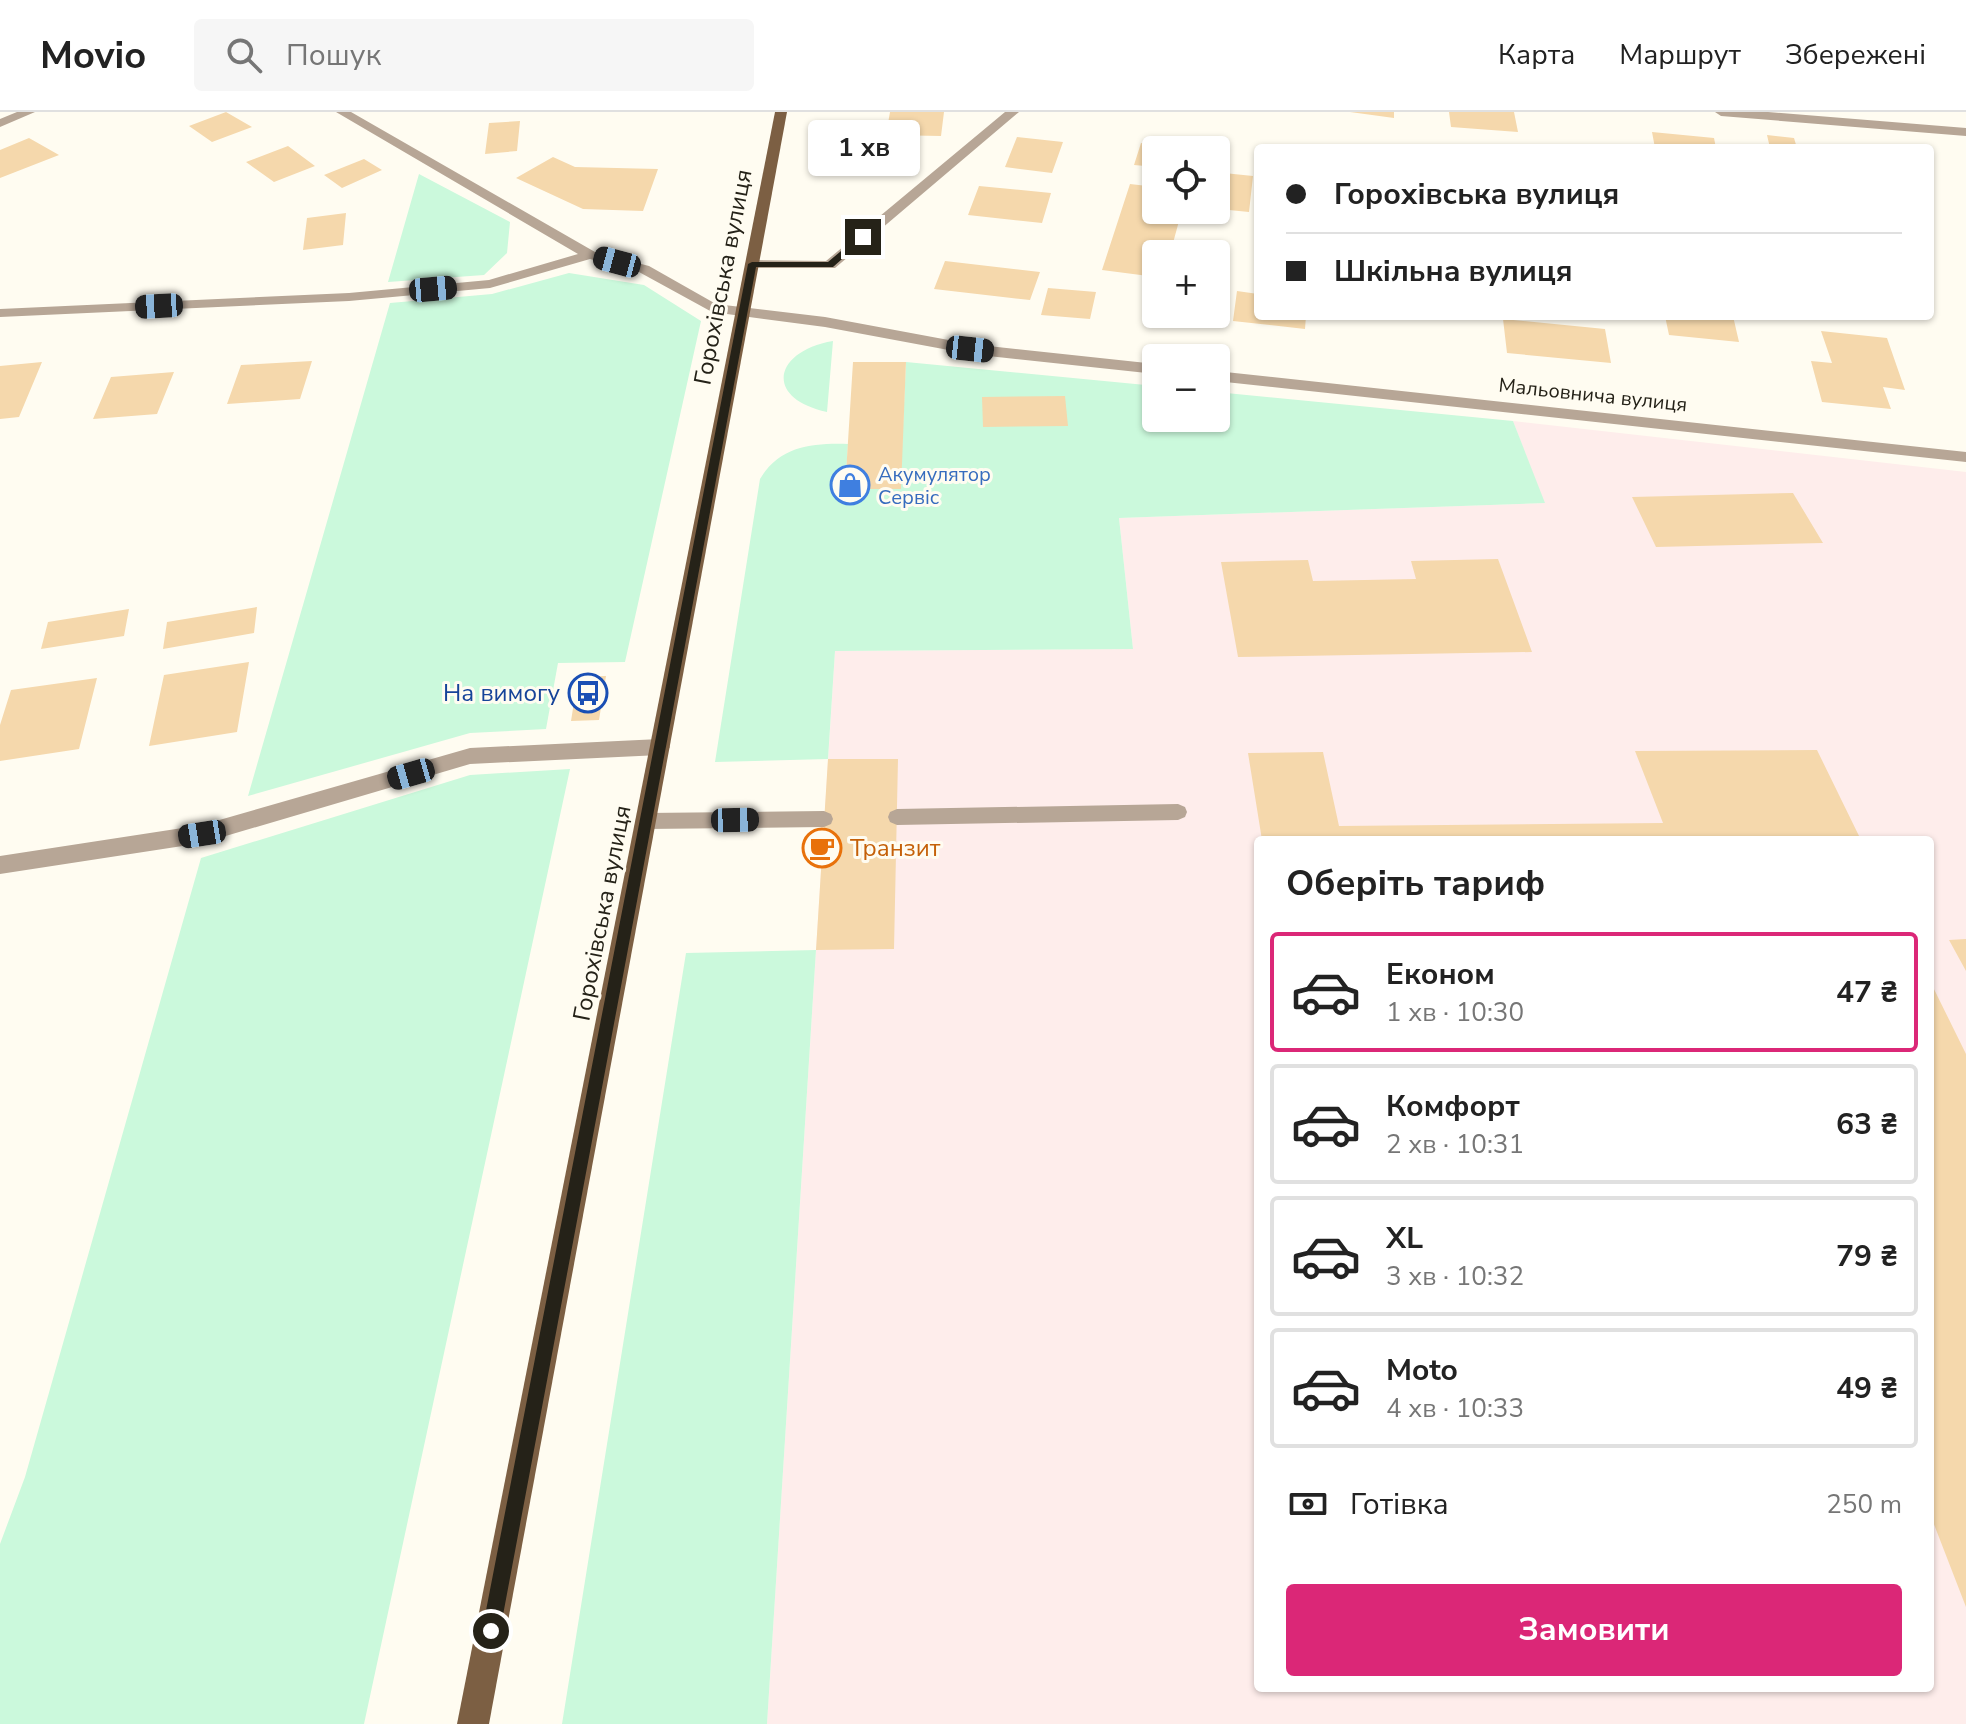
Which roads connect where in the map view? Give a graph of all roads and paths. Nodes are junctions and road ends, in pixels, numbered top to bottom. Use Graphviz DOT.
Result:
graph roads {
  1 [pos="29,112"];
  2 [pos="342,112"];
  3 [pos="781,112"];
  4 [pos="1013,112"];
  5 [pos="1721,112"];
  6 [pos="0,123"];
  7 [pos="1966,132"];
  8 [pos="590,255"];
  9 [pos="752,264"];
  10 [pos="743,312"];
  11 [pos="0,313"];
  12 [pos="1142,367"];
  13 [pos="1230,378"];
  14 [pos="1966,457"];
  15 [pos="660,747"];
  16 [pos="1178,812"];
  17 [pos="897,817"];
  18 [pos="824,819"];
  19 [pos="646,821"];
  20 [pos="0,865"];
  21 [pos="473,1724"];
  1 -- 6 [label="street"];
  2 -- 8 [label="street"];
  3 -- 9 [label="main road, Горохівська вулиця"];
  4 -- 9 [label="street"];
  5 -- 7 [label="street"];
  8 -- 10 [label="street"];
  8 -- 11 [label="street"];
  9 -- 10 [label="main road, Горохівська вулиця"];
  10 -- 12 [label="street"];
  10 -- 15 [label="main road, Горохівська вулиця"];
  13 -- 14 [label="street, Мальовнича вулиця"];
  15 -- 19 [label="main road, Горохівська вулиця"];
  15 -- 20 [label="street"];
  16 -- 17 [label="lane"];
  18 -- 19 [label="lane"];
  19 -- 21 [label="main road, Горохівська вулиця"];
}
